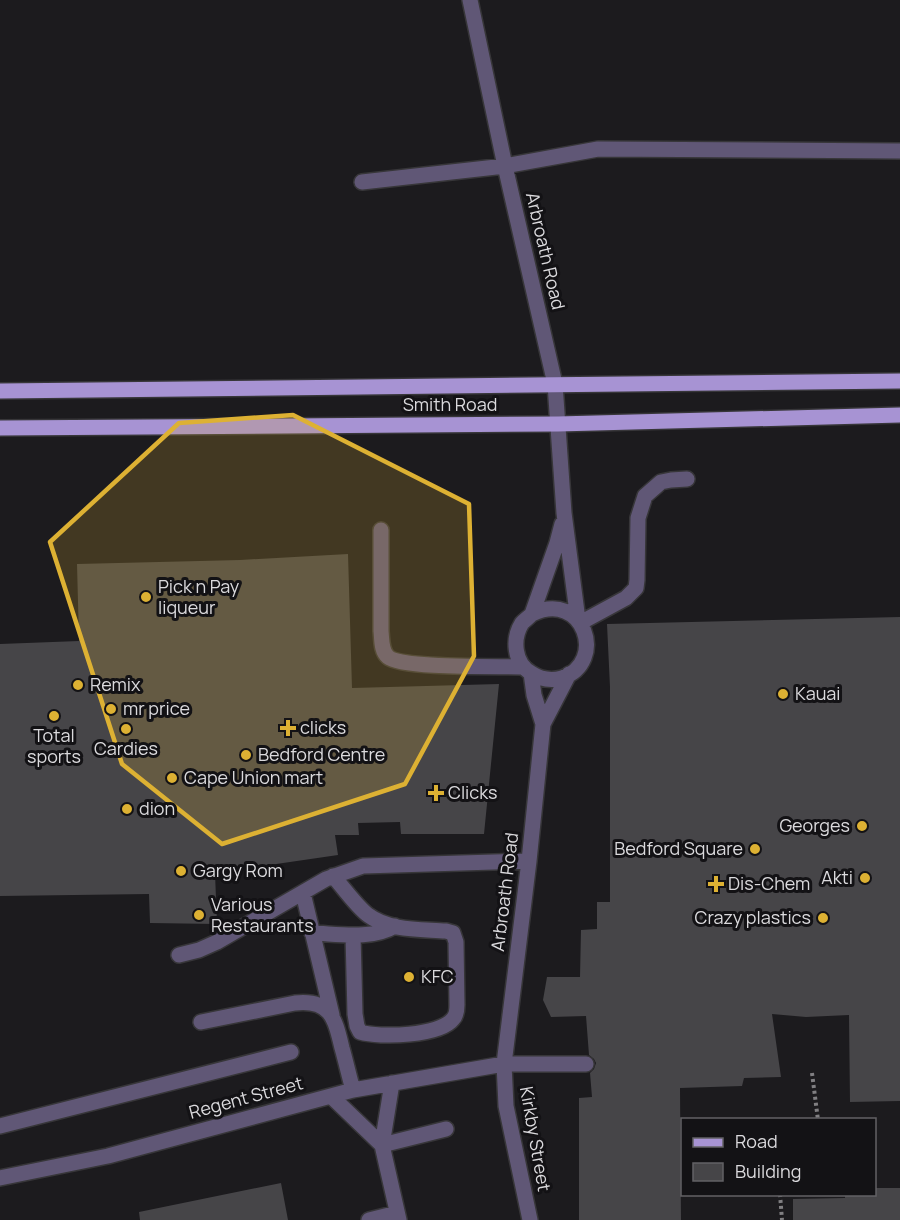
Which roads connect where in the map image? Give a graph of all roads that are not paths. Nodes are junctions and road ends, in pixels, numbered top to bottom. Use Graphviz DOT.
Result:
graph roads {
  1 [pos="470,0"];
  2 [pos="900,151"];
  3 [pos="506,166"];
  4 [pos="362,182"];
  5 [pos="900,381"];
  6 [pos="555,384"];
  7 [pos="0,391"];
  8 [pos="900,415"];
  9 [pos="558,424"];
  10 [pos="0,428"];
  11 [pos="687,479"];
  12 [pos="564,513"];
  13 [pos="381,530"];
  14 [pos="532,614"];
  15 [pos="579,622"];
  16 [pos="527,670"];
  17 [pos="569,675"];
  18 [pos="543,724"];
  19 [pos="529,861"];
  20 [pos="333,876"];
  21 [pos="303,893"];
  22 [pos="395,926"];
  23 [pos="312,933"];
  24 [pos="353,935"];
  25 [pos="179,955"];
  26 [pos="332,1015"];
  27 [pos="201,1022"];
  28 [pos="291,1052"];
  29 [pos="504,1064"];
  30 [pos="586,1064"];
  31 [pos="392,1083"];
  32 [pos="353,1090"];
  33 [pos="331,1096"];
  34 [pos="0,1126"];
  35 [pos="446,1129"];
  36 [pos="382,1145"];
  37 [pos="0,1178"];
  38 [pos="398,1217"];
  39 [pos="369,1220"];
  40 [pos="530,1220"];
  1 -- 3 [label="street, Arbroath Road"];
  2 -- 3 [label="street"];
  3 -- 4 [label="street"];
  3 -- 6 [label="street, Arbroath Road"];
  5 -- 6 [label="main road, Smith Road"];
  6 -- 7 [label="main road, Smith Road"];
  6 -- 9 [label="street, Arbroath Road"];
  8 -- 9 [label="main road, Smith Road"];
  9 -- 10 [label="main road, Smith Road"];
  9 -- 12 [label="street, Arbroath Road"];
  11 -- 15 [label="street"];
  12 -- 14 [label="street, Arbroath Road"];
  12 -- 15 [label="street, Arbroath Road"];
  13 -- 16 [label="street"];
  14 -- 15 [label="street"];
  14 -- 16 [label="street"];
  15 -- 17 [label="street"];
  16 -- 17 [label="street"];
  16 -- 18 [label="street, Arbroath Road"];
  17 -- 18 [label="street, Arbroath Road"];
  18 -- 19 [label="street, Arbroath Road"];
  19 -- 20 [label="street"];
  19 -- 29 [label="street, Arbroath Road"];
  20 -- 21 [label="street"];
  20 -- 22 [label="street"];
  21 -- 23 [label="street"];
  21 -- 25 [label="street"];
  22 -- 24 [label="street"];
  22 -- 24 [label="street"];
  23 -- 24 [label="street"];
  23 -- 26 [label="street"];
  26 -- 27 [label="street"];
  26 -- 32 [label="street"];
  28 -- 34 [label="street"];
  29 -- 30 [label="street, Regent Street"];
  29 -- 31 [label="street, Regent Street"];
  29 -- 40 [label="street, Kirkby Street"];
  31 -- 32 [label="street, Regent Street"];
  31 -- 36 [label="street"];
  32 -- 33 [label="street, Regent Street"];
  33 -- 36 [label="street"];
  33 -- 37 [label="street, Regent Street"];
  35 -- 36 [label="street"];
  36 -- 38 [label="street"];
  38 -- 39 [label="street"];
}
